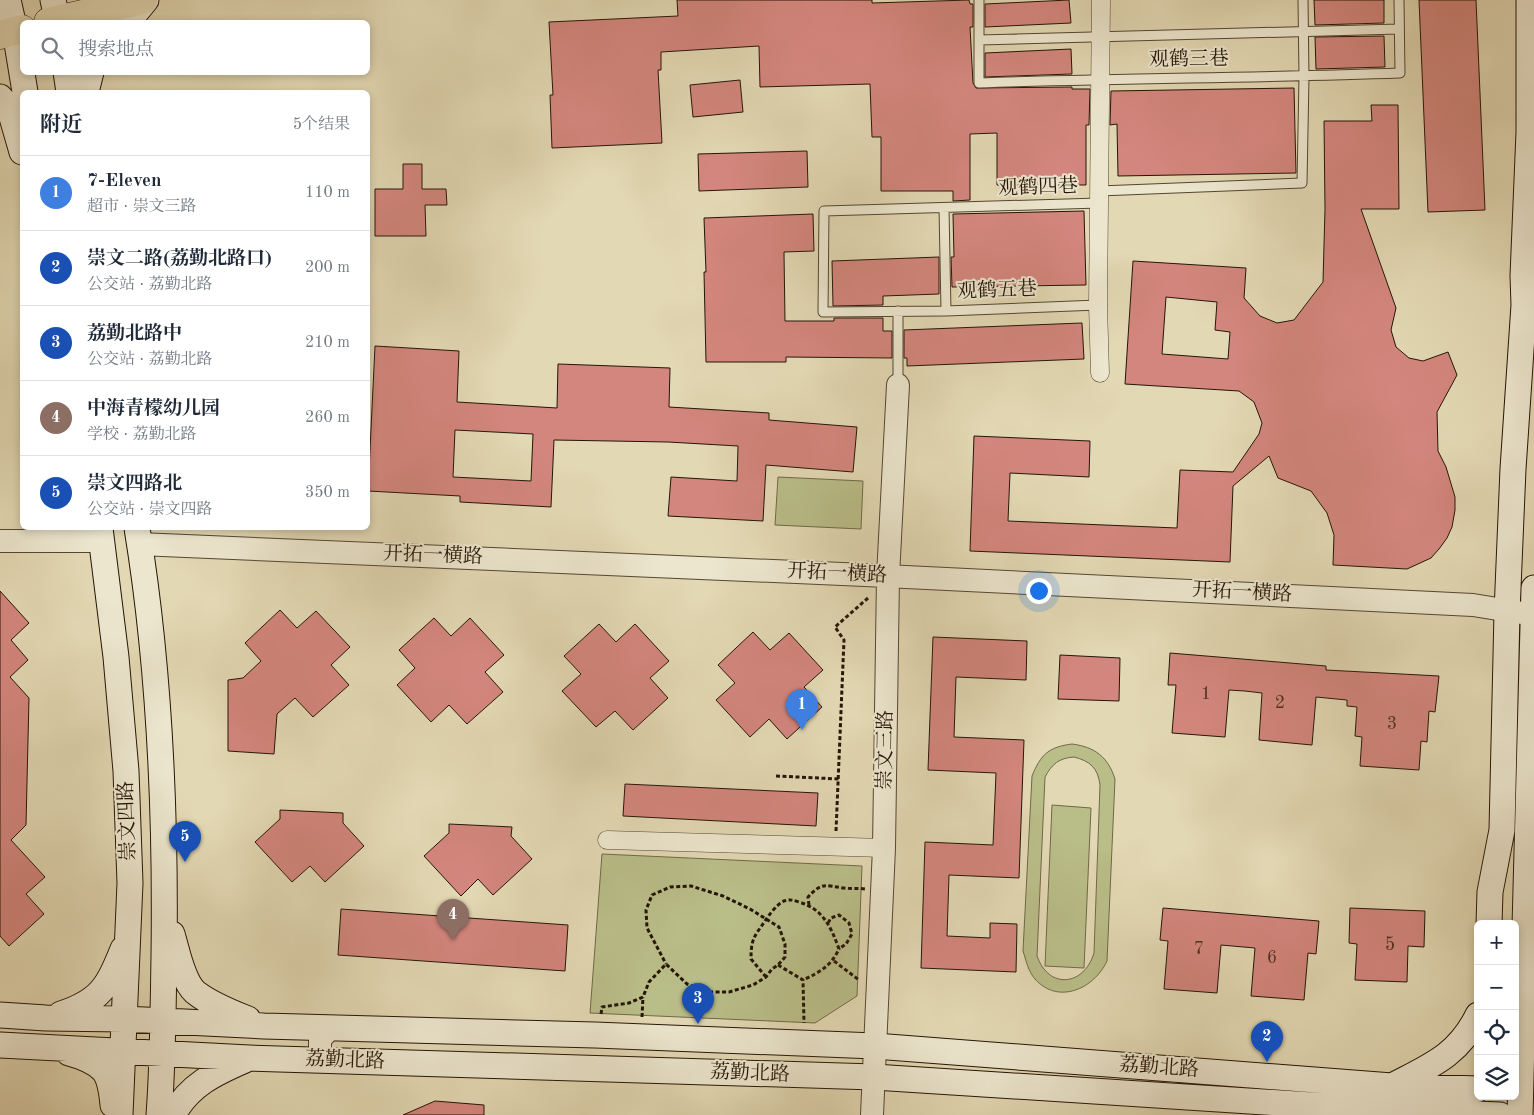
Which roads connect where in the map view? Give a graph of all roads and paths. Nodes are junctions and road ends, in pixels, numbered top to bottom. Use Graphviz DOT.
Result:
graph roads {
  1 [pos="8,0"];
  2 [pos="145,0"];
  3 [pos="979,0"];
  4 [pos="1100,0"];
  5 [pos="1303,0"];
  6 [pos="1399,0"];
  7 [pos="1529,0"];
  8 [pos="54,16"];
  9 [pos="130,20"];
  10 [pos="1399,28"];
  11 [pos="13,31"];
  12 [pos="1302,31"];
  13 [pos="1100,36"];
  14 [pos="979,40"];
  15 [pos="20,67"];
  16 [pos="22,75"];
  17 [pos="66,75"];
  18 [pos="91,75"];
  19 [pos="1304,77"];
  20 [pos="1100,79"];
  21 [pos="25,90"];
  22 [pos="69,90"];
  23 [pos="87,90"];
  24 [pos="0,97"];
  25 [pos="20,145"];
  26 [pos="1099,197"];
  27 [pos="944,208"];
  28 [pos="824,211"];
  29 [pos="1098,305"];
  30 [pos="898,311"];
  31 [pos="946,311"];
  32 [pos="1100,373"];
  33 [pos="898,385"];
  34 [pos="101,534"];
  35 [pos="138,536"];
  36 [pos="0,541"];
  37 [pos="888,576"];
  38 [pos="1534,588"];
  39 [pos="869,598"];
  40 [pos="1507,612"];
  41 [pos="1534,615"];
  42 [pos="776,776"];
  43 [pos="838,779"];
  44 [pos="607,840"];
  45 [pos="836,847"];
  46 [pos="884,848"];
  47 [pos="164,882"];
  48 [pos="130,883"];
  49 [pos="868,888"];
  50 [pos="1490,892"];
  51 [pos="1525,900"];
  52 [pos="810,905"];
  53 [pos="165,909"];
  54 [pos="766,919"];
  55 [pos="1489,920"];
  56 [pos="828,924"];
  57 [pos="128,935"];
  58 [pos="839,949"];
  59 [pos="834,961"];
  60 [pos="666,964"];
  61 [pos="778,965"];
  62 [pos="766,977"];
  63 [pos="803,980"];
  64 [pos="864,984"];
  65 [pos="643,997"];
  66 [pos="1534,1014"];
  67 [pos="0,1015"];
  68 [pos="600,1016"];
  69 [pos="46,1018"];
  70 [pos="124,1019"];
  71 [pos="163,1021"];
  72 [pos="1474,1023"];
  73 [pos="642,1024"];
  74 [pos="264,1026"];
  75 [pos="332,1028"];
  76 [pos="804,1032"];
  77 [pos="0,1045"];
  78 [pos="45,1046"];
  79 [pos="875,1046"];
  80 [pos="123,1052"];
  81 [pos="162,1054"];
  82 [pos="249,1058"];
  83 [pos="328,1061"];
  84 [pos="874,1077"];
  85 [pos="1392,1086"];
  86 [pos="1523,1091"];
  87 [pos="1484,1106"];
  88 [pos="1409,1113"];
  89 [pos="114,1115"];
  90 [pos="120,1115"];
  91 [pos="159,1115"];
  92 [pos="173,1115"];
  93 [pos="872,1115"];
  94 [pos="1520,1115"];
  1 -- 11 [label="main road"];
  2 -- 8 [label="main road"];
  2 -- 9 [label="main road"];
  3 -- 14 [label="lane"];
  4 -- 13 [label="street"];
  5 -- 12 [label="lane"];
  6 -- 10 [label="lane"];
  7 -- 40 [label="main road"];
  10 -- 12 [label="lane"];
  10 -- 19 [label="lane, 观鹤三巷"];
  11 -- 15 [label="main road"];
  12 -- 13 [label="lane"];
  12 -- 19 [label="lane"];
  13 -- 14 [label="lane"];
  13 -- 20 [label="street"];
  14 -- 20 [label="lane, 观鹤三巷"];
  16 -- 21 [label="main road"];
  17 -- 22 [label="main road"];
  18 -- 23 [label="main road"];
  19 -- 20 [label="lane, 观鹤三巷"];
  19 -- 26 [label="lane, 观鹤四巷"];
  20 -- 26 [label="street"];
  24 -- 25 [label="main road"];
  26 -- 27 [label="lane, 观鹤四巷"];
  26 -- 29 [label="street"];
  27 -- 28 [label="lane, 观鹤四巷"];
  27 -- 31 [label="lane"];
  28 -- 30 [label="lane, 观鹤五巷"];
  29 -- 31 [label="lane, 观鹤五巷"];
  29 -- 32 [label="street"];
  30 -- 31 [label="lane, 观鹤五巷"];
  30 -- 33 [label="lane"];
  33 -- 37 [label="street, 崇文三路"];
  34 -- 36 [label="street"];
  34 -- 48 [label="main road, 崇文四路"];
  35 -- 37 [label="street, 开拓一横路"];
  35 -- 47 [label="main road, 崇文四路"];
  37 -- 40 [label="street, 开拓一横路"];
  37 -- 46 [label="street, 崇文三路"];
  38 -- 41 [label="main road"];
  39 -- 43 [label="path"];
  40 -- 41 [label="street, 开拓一横路"];
  40 -- 50 [label="main road"];
  41 -- 51 [label="main road"];
  42 -- 43 [label="path"];
  43 -- 45 [label="path"];
  44 -- 45 [label="street"];
  45 -- 46 [label="street"];
  46 -- 79 [label="street, 崇文三路"];
  47 -- 48 [label="main road"];
  47 -- 53 [label="main road, 崇文四路"];
  48 -- 57 [label="main road, 崇文四路"];
  49 -- 52 [label="path"];
  50 -- 51 [label="main road"];
  50 -- 55 [label="main road"];
  51 -- 66 [label="main road"];
  51 -- 86 [label="main road"];
  52 -- 54 [label="path"];
  52 -- 56 [label="path"];
  53 -- 71 [label="main road, 崇文四路"];
  53 -- 74 [label="main road"];
  54 -- 60 [label="path"];
  54 -- 61 [label="path"];
  54 -- 62 [label="path"];
  56 -- 58 [label="path"];
  56 -- 58 [label="path"];
  57 -- 69 [label="main road"];
  57 -- 70 [label="main road, 崇文四路"];
  58 -- 59 [label="path"];
  59 -- 63 [label="path"];
  59 -- 64 [label="path"];
  60 -- 62 [label="path"];
  60 -- 65 [label="path"];
  61 -- 62 [label="path"];
  61 -- 63 [label="path"];
  63 -- 76 [label="path"];
  65 -- 68 [label="path"];
  65 -- 73 [label="path"];
  67 -- 69 [label="main road, 荔勤北路"];
  69 -- 70 [label="main road, 荔勤北路"];
  70 -- 71 [label="main road, 荔勤北路"];
  70 -- 80 [label="main road, 崇文四路"];
  71 -- 74 [label="main road, 荔勤北路"];
  71 -- 81 [label="main road, 崇文四路"];
  72 -- 85 [label="main road"];
  74 -- 75 [label="main road, 荔勤北路"];
  75 -- 79 [label="main road, 荔勤北路"];
  75 -- 83 [label="street"];
  77 -- 78 [label="main road, 荔勤北路"];
  78 -- 80 [label="main road, 荔勤北路"];
  78 -- 89 [label="main road"];
  79 -- 84 [label="street, 崇文三路"];
  79 -- 85 [label="main road, 荔勤北路"];
  80 -- 81 [label="main road, 荔勤北路"];
  80 -- 90 [label="main road, 崇文四路"];
  81 -- 82 [label="main road, 荔勤北路"];
  81 -- 91 [label="main road, 崇文四路"];
  82 -- 83 [label="main road, 荔勤北路"];
  82 -- 92 [label="main road"];
  83 -- 84 [label="main road, 荔勤北路"];
  84 -- 88 [label="main road, 荔勤北路"];
  84 -- 93 [label="street, 崇文三路"];
  85 -- 87 [label="main road, 荔勤北路"];
  86 -- 94 [label="main road"];
  87 -- 88 [label="main road, 荔勤北路"];
}
